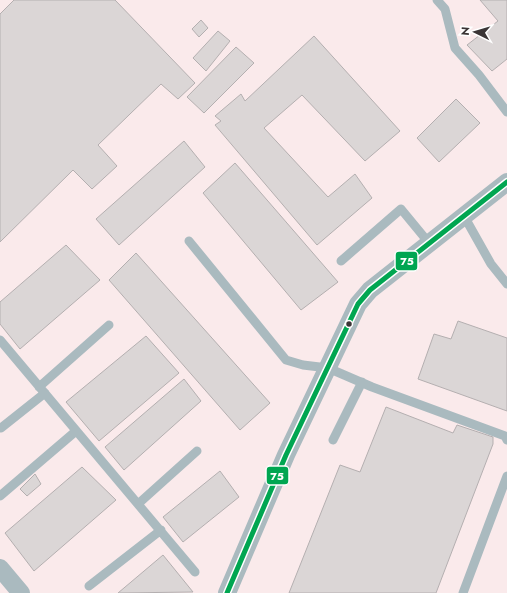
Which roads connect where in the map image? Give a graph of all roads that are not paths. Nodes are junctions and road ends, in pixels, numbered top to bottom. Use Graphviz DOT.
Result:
graph roads {
  1 [pos="437,0"];
  2 [pos="507,112"];
  3 [pos="507,182"];
  4 [pos="464,216"];
  5 [pos="189,241"];
  6 [pos="429,243"];
  7 [pos="341,261"];
  8 [pos="507,284"];
  9 [pos="109,325"];
  10 [pos="0,340"];
  11 [pos="3,352"];
  12 [pos="328,368"];
  13 [pos="362,382"];
  14 [pos="42,390"];
  15 [pos="1,428"];
  16 [pos="76,431"];
  17 [pos="333,440"];
  18 [pos="507,440"];
  19 [pos="197,451"];
  20 [pos="507,476"];
  21 [pos="0,496"];
  22 [pos="138,504"];
  23 [pos="161,530"];
  24 [pos="0,568"];
  25 [pos="195,572"];
  26 [pos="89,586"];
  27 [pos="21,593"];
  28 [pos="227,593"];
  29 [pos="463,593"];
  1 -- 2 [label="lane"];
  3 -- 4 [label="street"];
  4 -- 6 [label="street"];
  4 -- 8 [label="lane"];
  5 -- 12 [label="lane"];
  6 -- 7 [label="lane"];
  6 -- 12 [label="street"];
  9 -- 14 [label="lane"];
  10 -- 11 [label="lane"];
  11 -- 14 [label="lane"];
  12 -- 13 [label="lane"];
  12 -- 28 [label="street"];
  13 -- 17 [label="lane"];
  13 -- 18 [label="lane"];
  14 -- 15 [label="lane"];
  14 -- 16 [label="lane"];
  16 -- 21 [label="lane"];
  16 -- 22 [label="lane"];
  19 -- 22 [label="lane"];
  20 -- 29 [label="lane"];
  22 -- 23 [label="lane"];
  23 -- 25 [label="lane"];
  23 -- 26 [label="lane"];
  24 -- 27 [label="street"];
}
